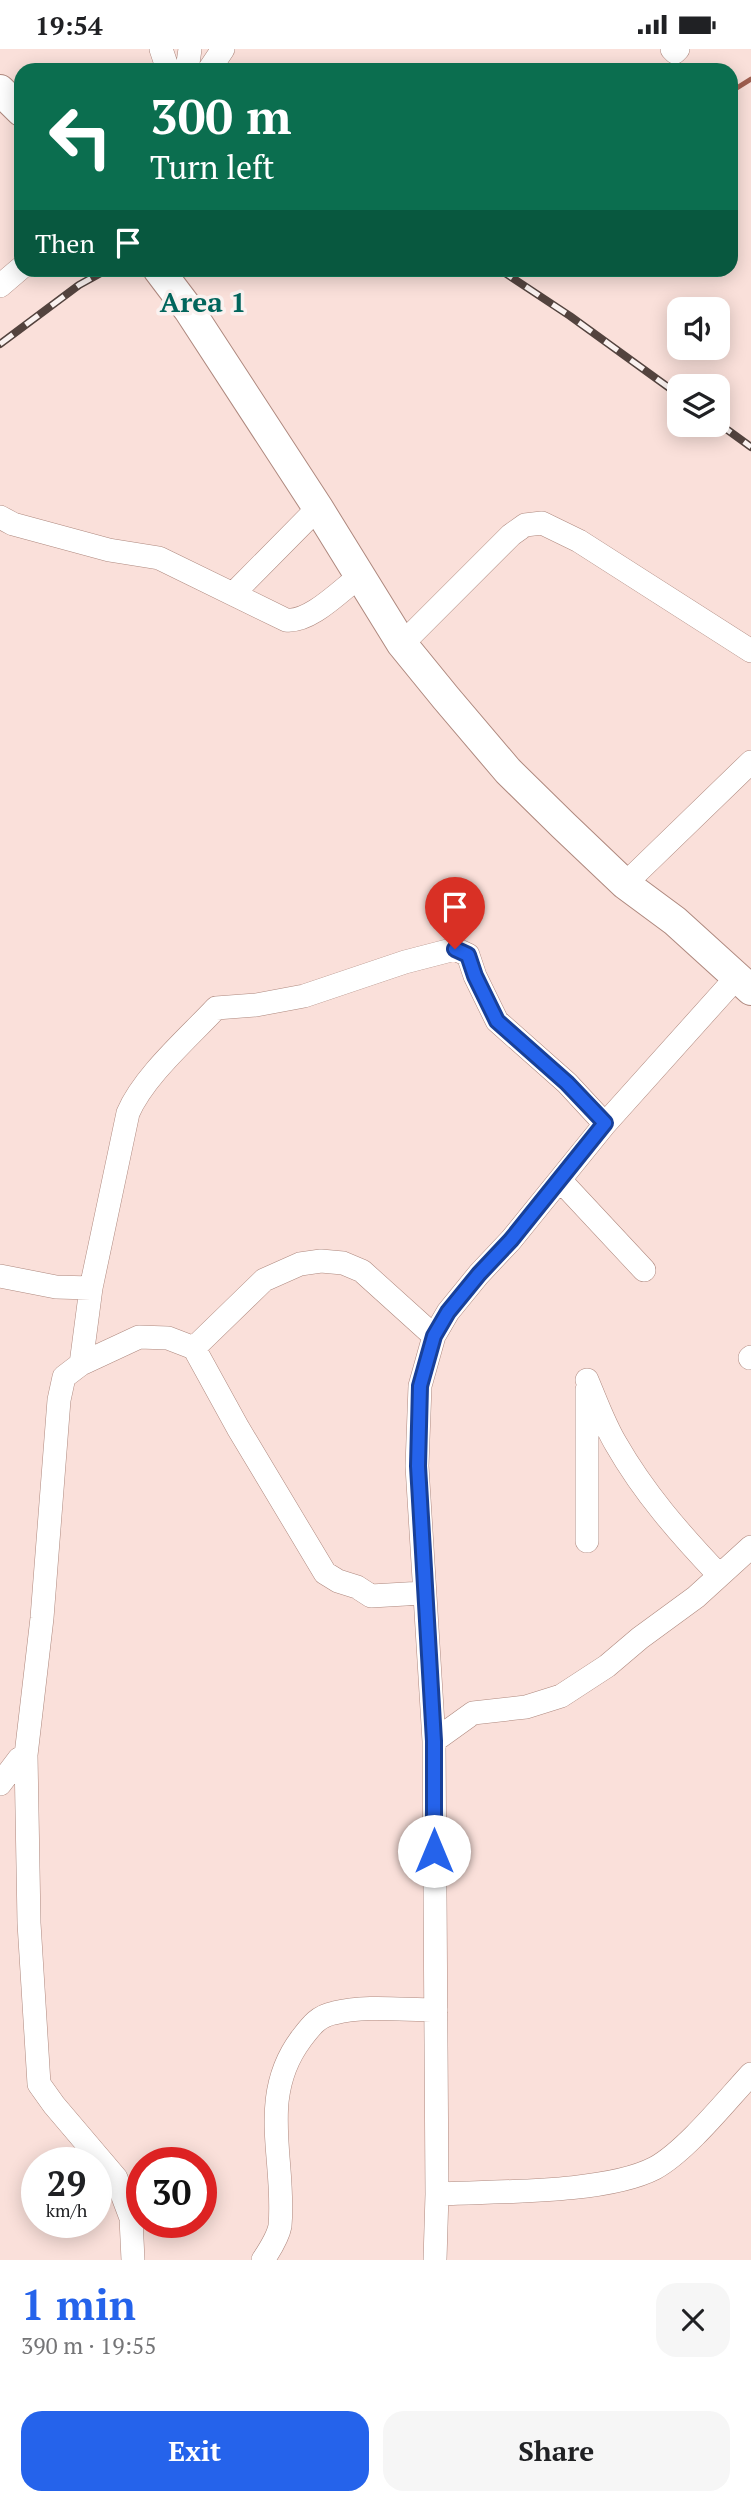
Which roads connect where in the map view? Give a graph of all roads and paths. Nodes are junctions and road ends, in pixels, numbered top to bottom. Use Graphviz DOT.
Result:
graph roads {
  1 [pos="673,49"];
  2 [pos="678,49"];
  3 [pos="0,90"];
  4 [pos="14,104"];
  5 [pos="14,274"];
  6 [pos="164,277"];
  7 [pos="0,286"];
  8 [pos="318,508"];
  9 [pos="0,517"];
  10 [pos="360,576"];
  11 [pos="233,594"];
  12 [pos="402,645"];
  13 [pos="751,651"];
  14 [pos="751,762"];
  15 [pos="625,884"];
  16 [pos="747,986"];
  17 [pos="605,1123"];
  18 [pos="560,1180"];
  19 [pos="644,1270"];
  20 [pos="0,1276"];
  21 [pos="91,1289"];
  22 [pos="434,1336"];
  23 [pos="194,1348"];
  24 [pos="81,1364"];
  25 [pos="587,1541"];
  26 [pos="751,1547"];
  27 [pos="719,1575"];
  28 [pos="423,1593"];
  29 [pos="434,1741"];
  30 [pos="26,1755"];
  31 [pos="0,1784"];
  32 [pos="436,2010"];
  33 [pos="751,2074"];
  34 [pos="437,2194"];
  35 [pos="133,2260"];
  36 [pos="263,2260"];
  37 [pos="435,2260"];
  1 -- 2 [label="street"];
  3 -- 4 [label="main road"];
  5 -- 7 [label="street"];
  6 -- 8 [label="main road"];
  8 -- 10 [label="main road"];
  8 -- 11 [label="street"];
  9 -- 11 [label="street"];
  10 -- 11 [label="street"];
  10 -- 12 [label="main road"];
  12 -- 13 [label="street"];
  12 -- 15 [label="main road"];
  14 -- 15 [label="street"];
  15 -- 16 [label="main road"];
  16 -- 17 [label="street"];
  17 -- 18 [label="street"];
  17 -- 21 [label="street"];
  18 -- 19 [label="street"];
  18 -- 22 [label="street"];
  20 -- 21 [label="street"];
  21 -- 24 [label="street"];
  22 -- 23 [label="street"];
  22 -- 28 [label="street"];
  23 -- 24 [label="street"];
  23 -- 28 [label="street"];
  24 -- 30 [label="street"];
  25 -- 27 [label="street"];
  26 -- 27 [label="street"];
  27 -- 29 [label="street"];
  28 -- 29 [label="street"];
  29 -- 32 [label="street"];
  30 -- 31 [label="street"];
  30 -- 35 [label="street"];
  32 -- 34 [label="street"];
  32 -- 36 [label="street"];
  33 -- 34 [label="street"];
  34 -- 37 [label="street"];
}
